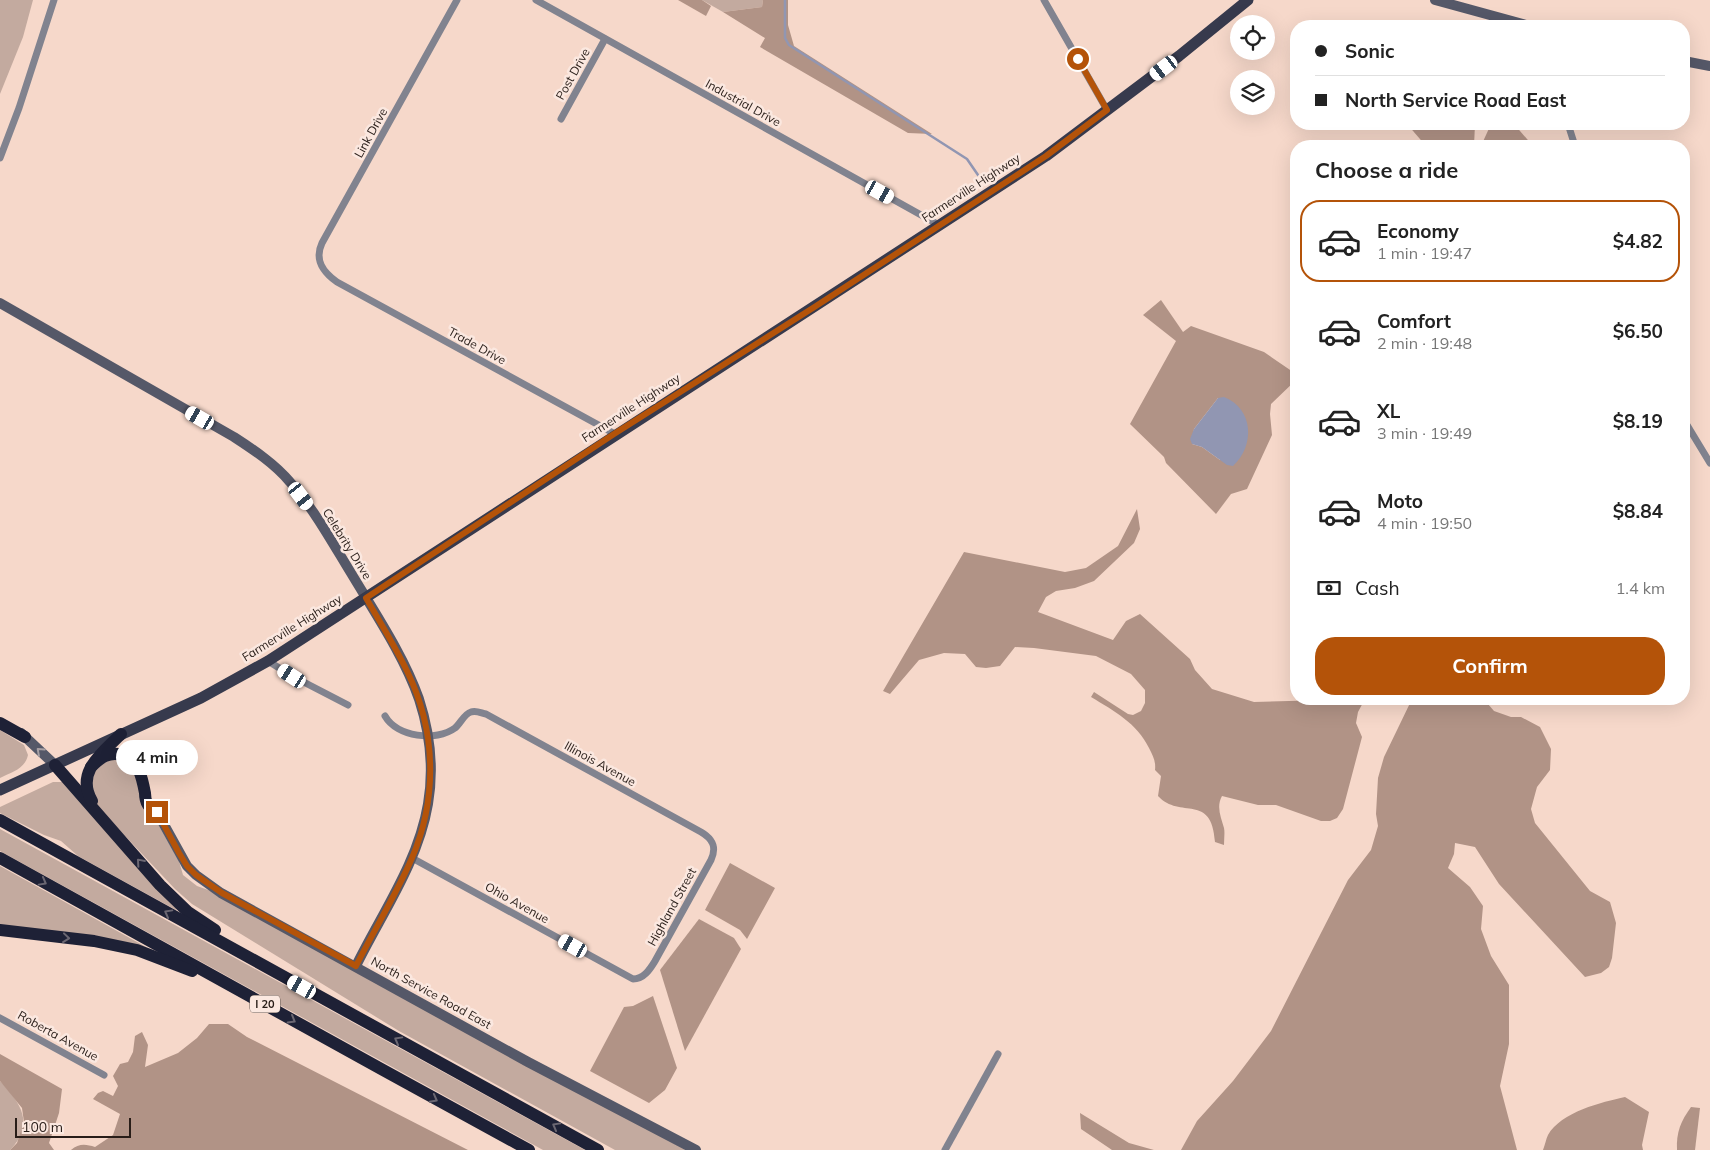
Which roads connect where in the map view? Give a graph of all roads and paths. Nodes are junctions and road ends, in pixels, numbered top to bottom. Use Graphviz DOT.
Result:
graph roads {
  1 [pos="54,0"];
  2 [pos="457,0"];
  3 [pos="536,0"];
  4 [pos="1044,0"];
  5 [pos="1248,0"];
  6 [pos="1435,0"];
  7 [pos="1508,20"];
  8 [pos="605,39"];
  9 [pos="1690,62"];
  10 [pos="1710,66"];
  11 [pos="1107,110"];
  12 [pos="560,119"];
  13 [pos="0,158"];
  14 [pos="939,225"];
  15 [pos="329,277"];
  16 [pos="0,303"];
  17 [pos="1690,430"];
  18 [pos="614,434"];
  19 [pos="1710,464"];
  20 [pos="366,598"];
  21 [pos="268,660"];
  22 [pos="348,705"];
  23 [pos="385,716"];
  24 [pos="0,718"];
  25 [pos="0,723"];
  26 [pos="121,734"];
  27 [pos="428,735"];
  28 [pos="25,737"];
  29 [pos="55,765"];
  30 [pos="91,767"];
  31 [pos="1,789"];
  32 [pos="157,812"];
  33 [pos="101,816"];
  34 [pos="0,820"];
  35 [pos="713,841"];
  36 [pos="0,858"];
  37 [pos="412,858"];
  38 [pos="0,930"];
  39 [pos="356,966"];
  40 [pos="639,979"];
  41 [pos="225,982"];
  42 [pos="318,996"];
  43 [pos="0,1018"];
  44 [pos="998,1054"];
  45 [pos="104,1075"];
  46 [pos="529,1150"];
  47 [pos="598,1150"];
  48 [pos="696,1150"];
  49 [pos="945,1150"];
  1 -- 13 [label="street"];
  2 -- 15 [label="street, Link Drive"];
  3 -- 8 [label="street, Industrial Drive"];
  4 -- 11 [label="street"];
  5 -- 11 [label="main road, Farmerville Highway"];
  6 -- 7 [label="street"];
  8 -- 12 [label="street, Post Drive"];
  8 -- 14 [label="street, Industrial Drive"];
  9 -- 10 [label="street"];
  11 -- 14 [label="main road, Farmerville Highway"];
  14 -- 18 [label="main road, Farmerville Highway"];
  15 -- 18 [label="street, Trade Drive"];
  16 -- 20 [label="street, Celebrity Drive"];
  17 -- 19 [label="street"];
  18 -- 20 [label="main road, Farmerville Highway"];
  20 -- 21 [label="main road, Farmerville Highway"];
  20 -- 27 [label="street, Celebrity Drive"];
  21 -- 22 [label="street"];
  21 -- 26 [label="main road, Farmerville Highway"];
  23 -- 27 [label="street"];
  24 -- 28 [label="street"];
  25 -- 28 [label="highway"];
  26 -- 29 [label="main road, Farmerville Highway"];
  26 -- 30 [label="highway"];
  27 -- 35 [label="street, Illinois Avenue"];
  27 -- 37 [label="street, Celebrity Drive"];
  29 -- 28 [label="street, one-way"];
  29 -- 31 [label="main road, Farmerville Highway"];
  29 -- 33 [label="highway"];
  30 -- 32 [label="highway"];
  30 -- 33 [label="highway"];
  32 -- 39 [label="street, North Service Road East"];
  42 -- 33 [label="highway, one-way"];
  42 -- 34 [label="highway, I 20, one-way"];
  35 -- 40 [label="street, Highland Street"];
  36 -- 41 [label="highway, I 20, one-way"];
  37 -- 39 [label="street, Celebrity Drive"];
  37 -- 40 [label="street, Ohio Avenue"];
  38 -- 41 [label="highway, one-way"];
  39 -- 48 [label="street, North Service Road East"];
  41 -- 46 [label="highway, I 20, one-way"];
  47 -- 42 [label="highway, I 20, one-way"];
  43 -- 45 [label="street, Roberta Avenue"];
  44 -- 49 [label="street"];
}
